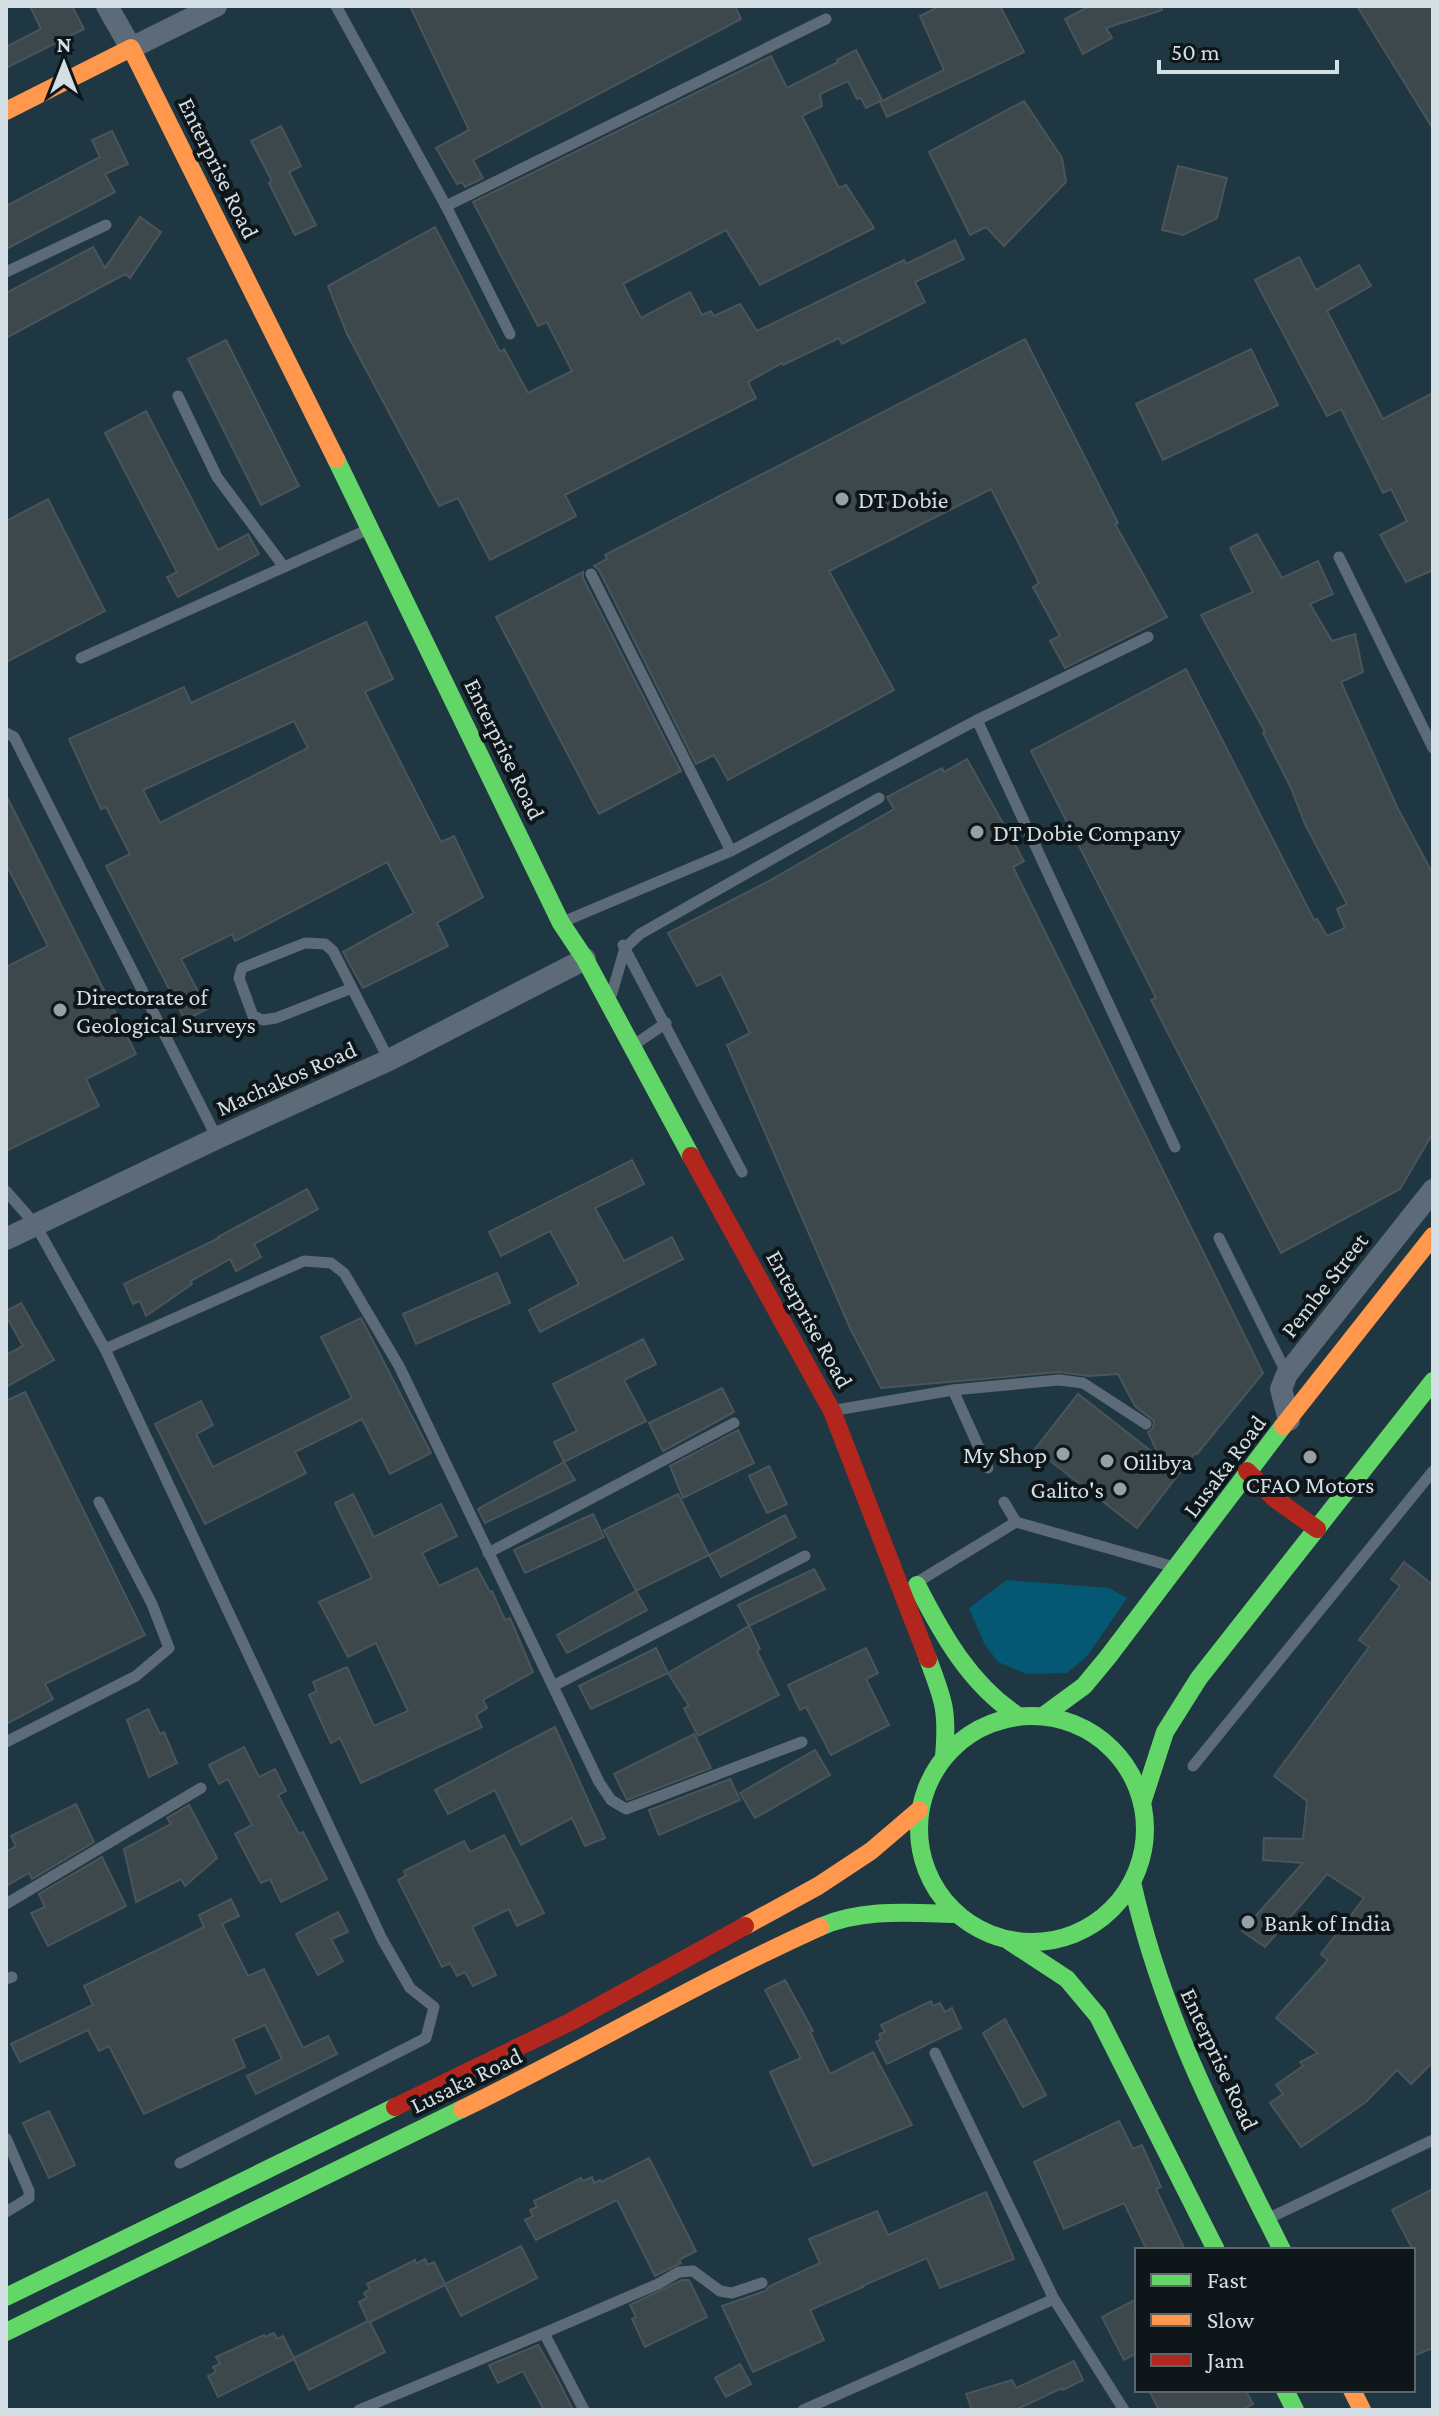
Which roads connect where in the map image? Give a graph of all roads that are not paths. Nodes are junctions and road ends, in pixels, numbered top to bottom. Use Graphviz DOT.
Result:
graph roads {
  1 [pos="107,6"];
  2 [pos="216,6"];
  3 [pos="336,6"];
  4 [pos="826,19"];
  5 [pos="131,48"];
  6 [pos="6,111"];
  7 [pos="446,206"];
  8 [pos="106,225"];
  9 [pos="6,272"];
  10 [pos="510,334"];
  11 [pos="178,396"];
  12 [pos="370,528"];
  13 [pos="1339,557"];
  14 [pos="284,567"];
  15 [pos="591,574"];
  16 [pos="1148,637"];
  17 [pos="81,658"];
  18 [pos="977,720"];
  19 [pos="6,733"];
  20 [pos="1433,748"];
  21 [pos="879,798"];
  22 [pos="731,851"];
  23 [pos="561,923"];
  24 [pos="623,946"];
  25 [pos="585,959"];
  26 [pos="352,988"];
  27 [pos="609,1006"];
  28 [pos="666,1023"];
  29 [pos="630,1047"];
  30 [pos="389,1060"];
  31 [pos="217,1138"];
  32 [pos="1175,1147"];
  33 [pos="742,1172"];
  34 [pos="1433,1190"];
  35 [pos="6,1191"];
  36 [pos="35,1224"];
  37 [pos="1433,1236"];
  38 [pos="1219,1238"];
  39 [pos="6,1239"];
  40 [pos="105,1349"];
  41 [pos="1287,1374"];
  42 [pos="1433,1381"];
  43 [pos="953,1390"];
  44 [pos="832,1411"];
  45 [pos="1289,1420"];
  46 [pos="734,1423"];
  47 [pos="1146,1424"];
  48 [pos="988,1468"];
  49 [pos="1247,1471"];
  50 [pos="1433,1471"];
  51 [pos="99,1502"];
  52 [pos="1004,1502"];
  53 [pos="1016,1522"];
  54 [pos="1317,1529"];
  55 [pos="488,1553"];
  56 [pos="805,1556"];
  57 [pos="1176,1568"];
  58 [pos="909,1587"];
  59 [pos="553,1686"];
  60 [pos="1018,1716"];
  61 [pos="1043,1716"];
  62 [pos="6,1742"];
  63 [pos="802,1742"];
  64 [pos="944,1757"];
  65 [pos="1193,1766"];
  66 [pos="201,1788"];
  67 [pos="1142,1803"];
  68 [pos="919,1810"];
  69 [pos="1132,1882"];
  70 [pos="6,1904"];
  71 [pos="957,1914"];
  72 [pos="1004,1938"];
  73 [pos="935,2053"];
  74 [pos="6,2138"];
  75 [pos="1433,2140"];
  76 [pos="180,2163"];
  77 [pos="6,2212"];
  78 [pos="1267,2219"];
  79 [pos="1215,2248"];
  80 [pos="1281,2248"];
  81 [pos="762,2283"];
  82 [pos="6,2297"];
  83 [pos="1054,2299"];
  84 [pos="6,2332"];
  85 [pos="544,2333"];
  86 [pos="1286,2392"];
  87 [pos="1353,2392"];
  88 [pos="359,2410"];
  89 [pos="584,2410"];
  90 [pos="803,2410"];
  91 [pos="1124,2410"];
  92 [pos="1295,2410"];
  93 [pos="1362,2410"];
  1 -- 5 [label="street, Enterprise Road"];
  2 -- 5 [label="street"];
  3 -- 7 [label="lane"];
  4 -- 7 [label="lane"];
  5 -- 6 [label="main road"];
  5 -- 12 [label="main road, Enterprise Road"];
  7 -- 10 [label="lane"];
  8 -- 9 [label="lane"];
  11 -- 14 [label="lane"];
  12 -- 14 [label="lane"];
  12 -- 23 [label="main road, Enterprise Road"];
  13 -- 20 [label="lane"];
  14 -- 17 [label="lane"];
  15 -- 22 [label="lane"];
  16 -- 18 [label="lane"];
  18 -- 22 [label="lane"];
  18 -- 32 [label="lane"];
  19 -- 31 [label="lane"];
  21 -- 24 [label="lane"];
  22 -- 23 [label="lane"];
  23 -- 25 [label="main road, Enterprise Road"];
  24 -- 27 [label="lane"];
  24 -- 28 [label="lane"];
  25 -- 27 [label="main road, Enterprise Road"];
  25 -- 30 [label="street, Machakos Road"];
  26 -- 26 [label="lane"];
  26 -- 30 [label="lane"];
  27 -- 29 [label="main road, Enterprise Road"];
  28 -- 29 [label="lane"];
  28 -- 33 [label="lane"];
  29 -- 44 [label="main road, Enterprise Road"];
  30 -- 31 [label="street, Machakos Road"];
  31 -- 36 [label="street, Machakos Road"];
  34 -- 41 [label="street, Pembe Street"];
  35 -- 36 [label="lane"];
  36 -- 39 [label="street, Machakos Road"];
  36 -- 40 [label="lane"];
  37 -- 45 [label="main road, Lusaka Road"];
  38 -- 41 [label="lane"];
  40 -- 55 [label="lane"];
  40 -- 76 [label="lane"];
  41 -- 45 [label="street, Pembe Street"];
  42 -- 54 [label="main road"];
  43 -- 44 [label="lane"];
  43 -- 47 [label="lane"];
  43 -- 48 [label="lane"];
  44 -- 58 [label="main road, Enterprise Road"];
  45 -- 49 [label="main road, Lusaka Road"];
  46 -- 55 [label="lane"];
  49 -- 54 [label="main road"];
  49 -- 57 [label="main road, Lusaka Road"];
  50 -- 65 [label="lane"];
  51 -- 62 [label="lane"];
  52 -- 53 [label="lane"];
  53 -- 57 [label="lane"];
  53 -- 58 [label="lane"];
  54 -- 67 [label="main road"];
  55 -- 59 [label="lane"];
  56 -- 59 [label="lane"];
  57 -- 61 [label="main road, Lusaka Road"];
  58 -- 60 [label="main road, Enterprise Road"];
  58 -- 64 [label="main road, Enterprise Road"];
  59 -- 63 [label="lane"];
  60 -- 61 [label="main road"];
  60 -- 64 [label="main road"];
  61 -- 67 [label="main road"];
  64 -- 68 [label="main road"];
  66 -- 70 [label="lane"];
  67 -- 69 [label="main road"];
  68 -- 71 [label="main road"];
  68 -- 82 [label="main road, Lusaka Road"];
  69 -- 72 [label="main road"];
  69 -- 78 [label="main road, Enterprise Road"];
  71 -- 72 [label="main road"];
  71 -- 84 [label="main road, Lusaka Road"];
  72 -- 79 [label="main road"];
  73 -- 83 [label="lane"];
  74 -- 77 [label="lane"];
  75 -- 78 [label="lane"];
  78 -- 80 [label="main road, Enterprise Road"];
  81 -- 85 [label="lane"];
  83 -- 90 [label="lane"];
  83 -- 91 [label="lane"];
  85 -- 88 [label="lane"];
  85 -- 89 [label="lane"];
  86 -- 92 [label="main road"];
  87 -- 93 [label="main road"];
}
